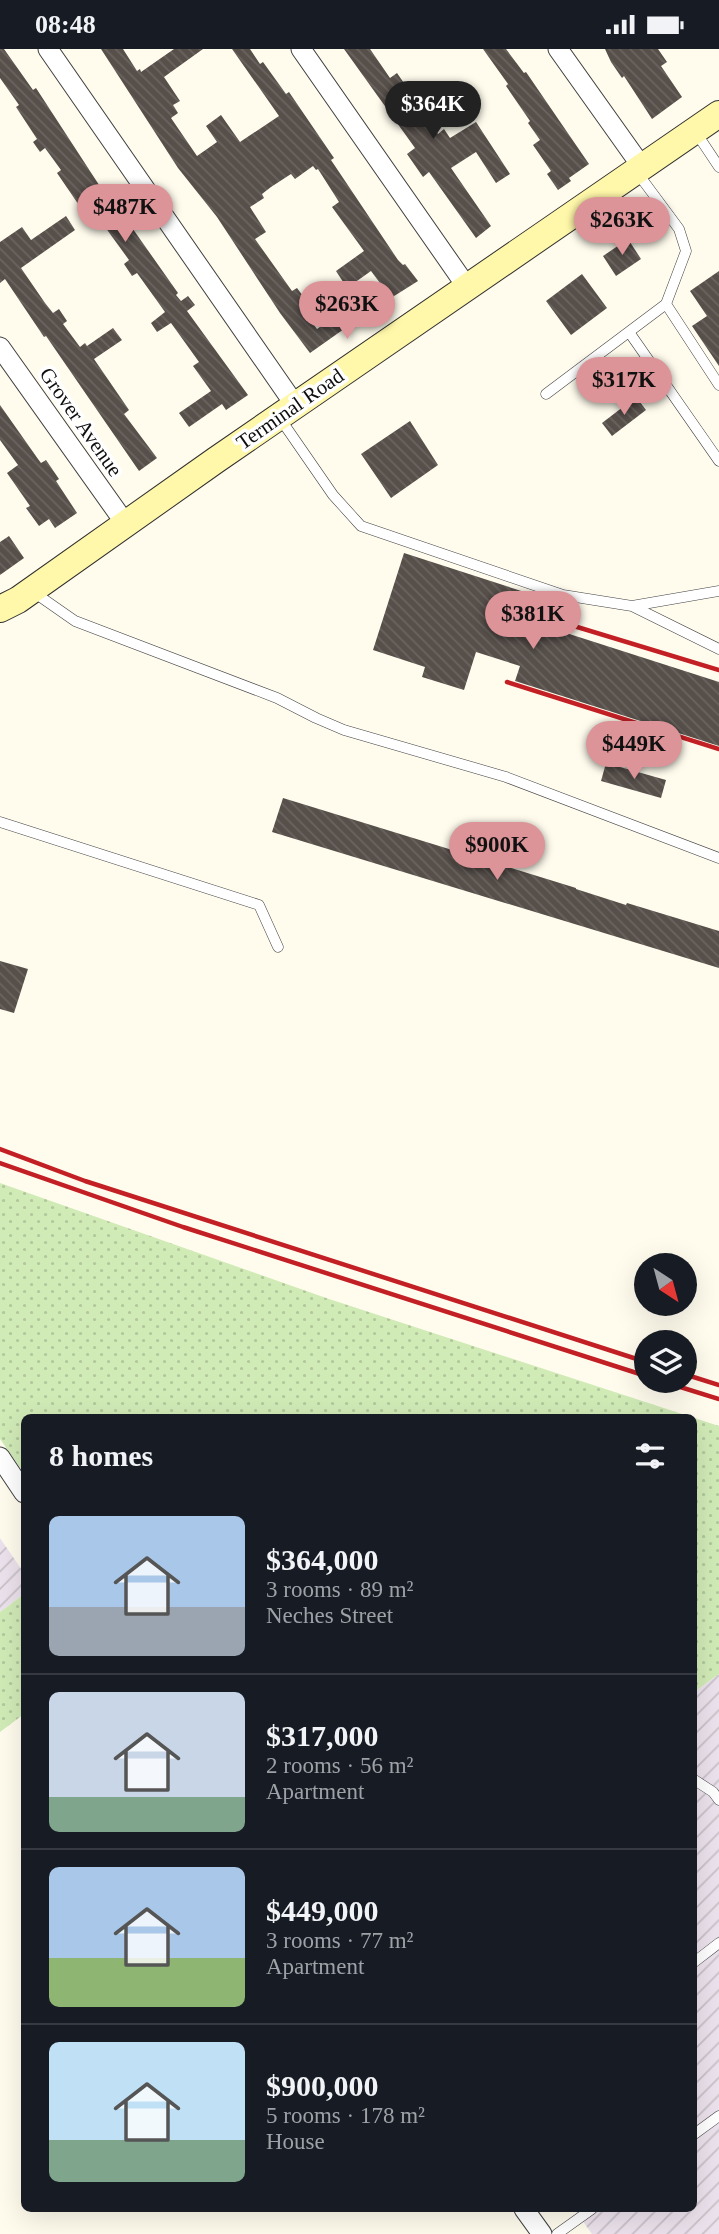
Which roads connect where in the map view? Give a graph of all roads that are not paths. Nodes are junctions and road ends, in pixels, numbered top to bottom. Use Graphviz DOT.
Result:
graph roads {
  1 [pos="48,49"];
  2 [pos="301,49"];
  3 [pos="558,49"];
  4 [pos="719,114"];
  5 [pos="695,130"];
  6 [pos="719,167"];
  7 [pos="639,169"];
  8 [pos="467,287"];
  9 [pos="666,304"];
  10 [pos="629,332"];
  11 [pos="0,347"];
  12 [pos="719,385"];
  13 [pos="546,394"];
  14 [pos="287,411"];
  15 [pos="719,461"];
  16 [pos="125,523"];
  17 [pos="32,590"];
  18 [pos="719,591"];
  19 [pos="632,606"];
  20 [pos="0,609"];
  21 [pos="719,649"];
  22 [pos="0,822"];
  23 [pos="719,858"];
  24 [pos="278,947"];
  25 [pos="0,1457"];
  26 [pos="21,1488"];
  27 [pos="697,1782"];
  28 [pos="719,1800"];
  29 [pos="719,1944"];
  30 [pos="697,1960"];
  31 [pos="719,2116"];
  32 [pos="697,2132"];
  33 [pos="526,2212"];
  34 [pos="588,2212"];
  35 [pos="542,2234"];
  36 [pos="557,2234"];
  1 -- 14 [label="street"];
  2 -- 8 [label="street"];
  3 -- 7 [label="street"];
  4 -- 5 [label="main road, Terminal Road"];
  5 -- 6 [label="lane"];
  5 -- 7 [label="main road, Terminal Road"];
  7 -- 8 [label="main road, Terminal Road"];
  7 -- 9 [label="lane"];
  8 -- 14 [label="main road, Terminal Road"];
  9 -- 10 [label="lane"];
  9 -- 12 [label="lane"];
  10 -- 13 [label="lane"];
  10 -- 15 [label="lane"];
  11 -- 16 [label="street, Grover Avenue"];
  14 -- 16 [label="main road, Terminal Road"];
  14 -- 19 [label="lane"];
  16 -- 17 [label="main road, Terminal Road"];
  17 -- 20 [label="main road, Terminal Road"];
  17 -- 23 [label="lane"];
  18 -- 19 [label="lane"];
  19 -- 21 [label="lane"];
  22 -- 24 [label="lane"];
  25 -- 26 [label="street"];
  27 -- 28 [label="lane"];
  29 -- 30 [label="lane"];
  31 -- 32 [label="lane"];
  33 -- 35 [label="street"];
  34 -- 36 [label="lane"];
}
